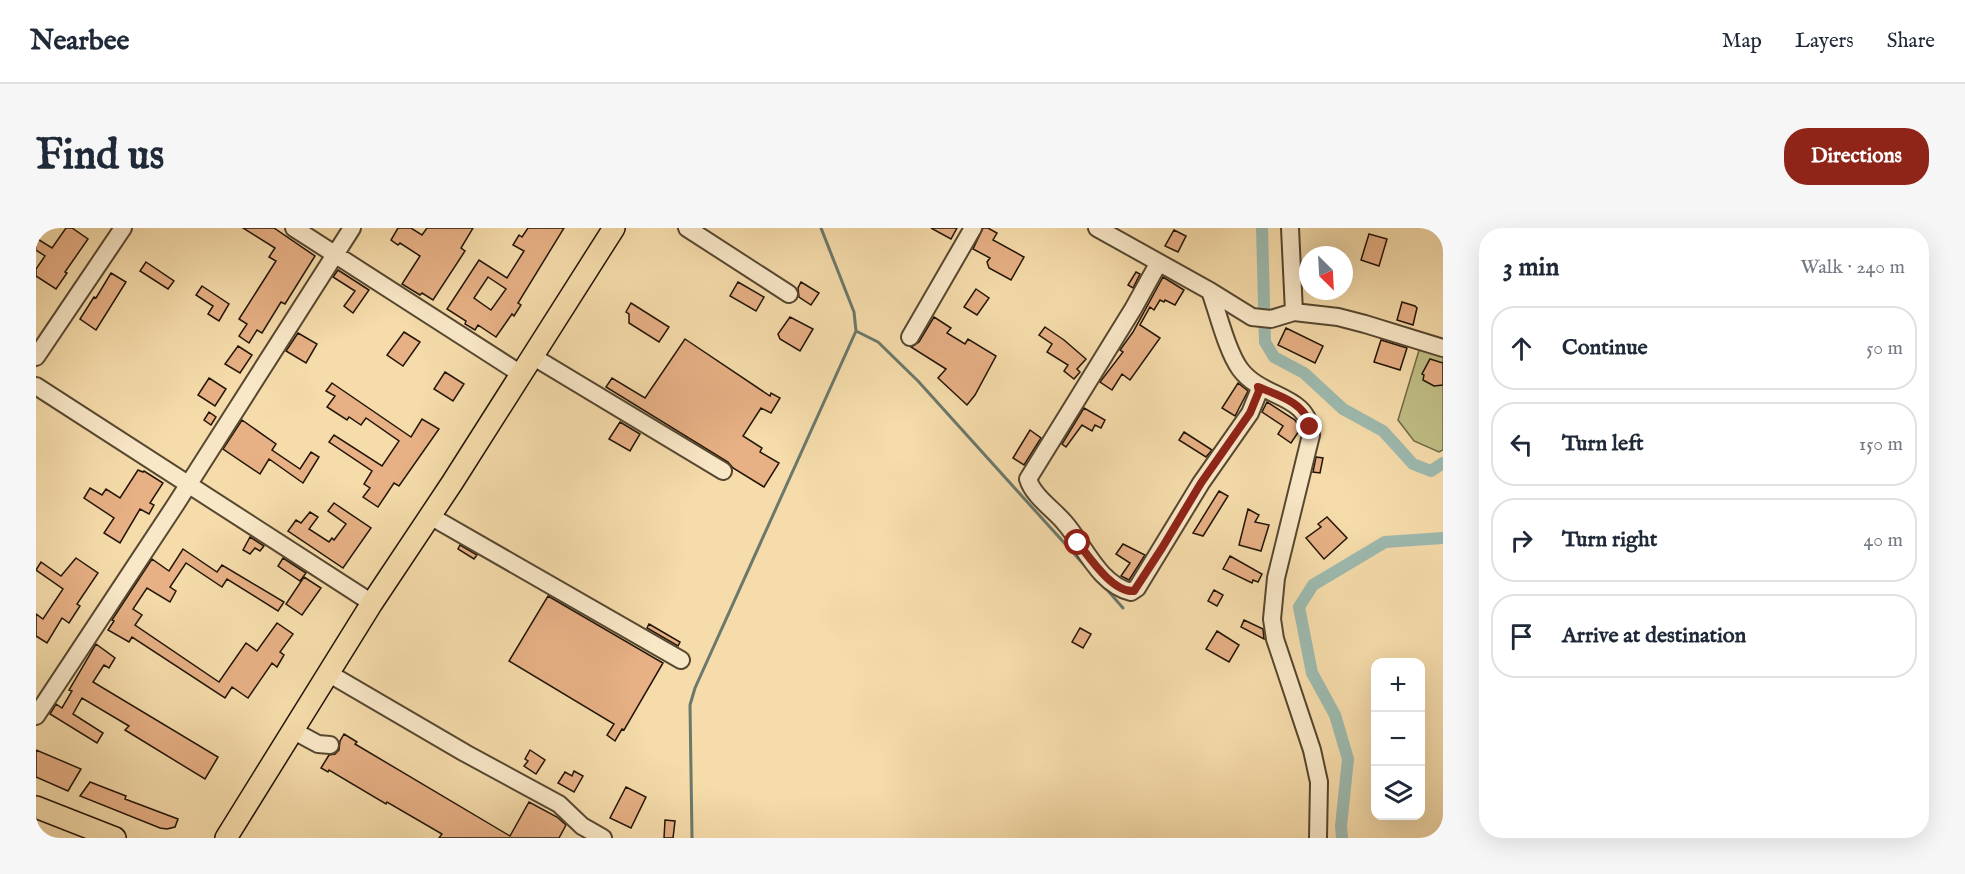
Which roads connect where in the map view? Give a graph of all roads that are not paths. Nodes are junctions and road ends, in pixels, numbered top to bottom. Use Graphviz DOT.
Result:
graph roads {
  1 [pos="123,228"];
  2 [pos="294,228"];
  3 [pos="352,228"];
  4 [pos="614,228"];
  5 [pos="687,228"];
  6 [pos="973,228"];
  7 [pos="1097,228"];
  8 [pos="1290,228"];
  9 [pos="335,255"];
  10 [pos="1158,264"];
  11 [pos="1210,291"];
  12 [pos="789,294"];
  13 [pos="1294,312"];
  14 [pos="910,337"];
  15 [pos="1443,348"];
  16 [pos="36,357"];
  17 [pos="527,365"];
  18 [pos="36,386"];
  19 [pos="1258,387"];
  20 [pos="723,471"];
  21 [pos="188,483"];
  22 [pos="430,516"];
  23 [pos="372,603"];
  24 [pos="681,660"];
  25 [pos="328,673"];
  26 [pos="36,717"];
  27 [pos="292,730"];
  28 [pos="330,745"];
  29 [pos="36,807"];
  30 [pos="579,832"];
  31 [pos="115,838"];
  32 [pos="226,838"];
  33 [pos="603,838"];
  34 [pos="1318,838"];
  1 -- 16 [label="street"];
  2 -- 9 [label="street"];
  3 -- 9 [label="street"];
  4 -- 17 [label="main road"];
  5 -- 12 [label="street"];
  6 -- 14 [label="street"];
  7 -- 10 [label="street"];
  8 -- 13 [label="street"];
  9 -- 17 [label="street"];
  9 -- 21 [label="street"];
  10 -- 11 [label="street"];
  10 -- 19 [label="street"];
  11 -- 13 [label="street"];
  11 -- 19 [label="street"];
  13 -- 15 [label="street"];
  17 -- 20 [label="street"];
  17 -- 22 [label="main road"];
  18 -- 21 [label="street"];
  19 -- 34 [label="street"];
  21 -- 23 [label="street"];
  21 -- 26 [label="street"];
  22 -- 23 [label="main road"];
  22 -- 24 [label="street"];
  23 -- 25 [label="main road"];
  25 -- 27 [label="main road"];
  25 -- 30 [label="street"];
  27 -- 28 [label="street"];
  27 -- 32 [label="main road"];
  29 -- 31 [label="main road"];
  30 -- 33 [label="street"];
}
